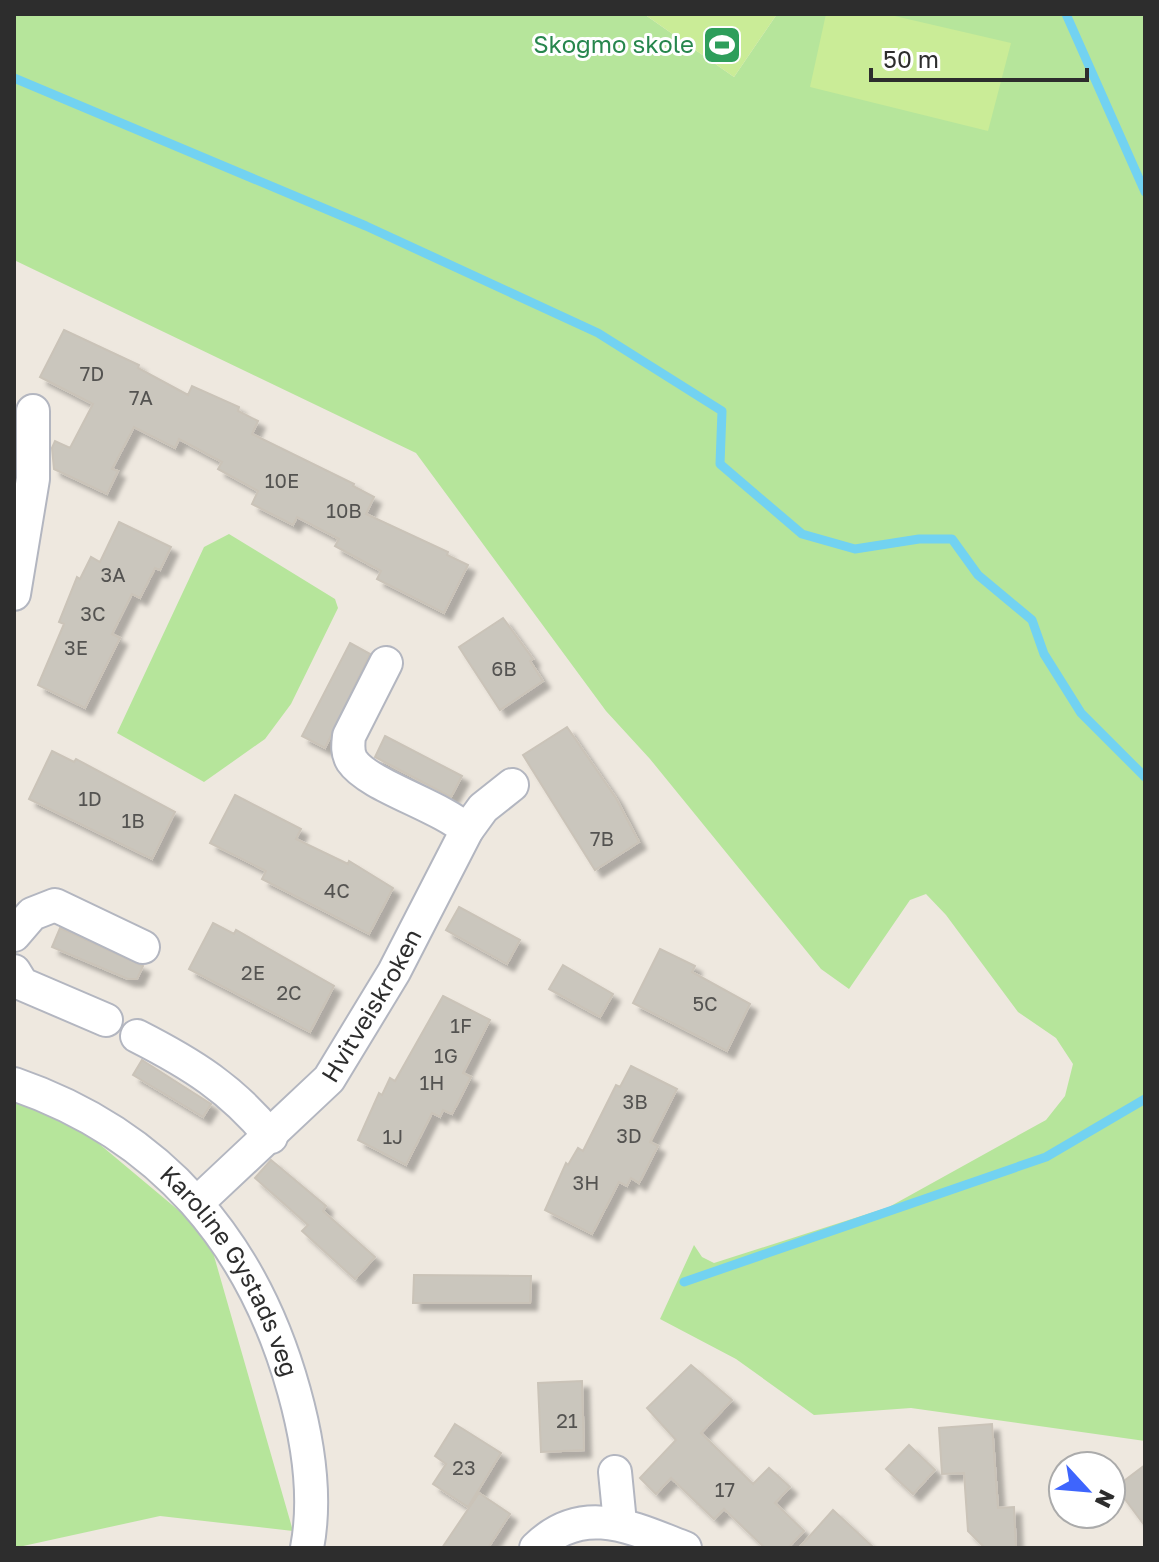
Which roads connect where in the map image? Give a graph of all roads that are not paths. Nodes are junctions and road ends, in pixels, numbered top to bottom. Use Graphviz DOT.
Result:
graph roads {
  1 [pos="33,411"];
  2 [pos="14,589"];
  3 [pos="386,663"];
  4 [pos="512,785"];
  5 [pos="467,830"];
  6 [pos="14,935"];
  7 [pos="143,947"];
  8 [pos="14,971"];
  9 [pos="106,1020"];
  10 [pos="137,1036"];
  11 [pos="14,1084"];
  12 [pos="271,1137"];
  13 [pos="197,1203"];
  14 [pos="615,1472"];
  15 [pos="620,1523"];
  16 [pos="307,1548"];
  17 [pos="536,1548"];
  18 [pos="685,1548"];
  1 -- 2 [label="street"];
  3 -- 5 [label="street"];
  4 -- 5 [label="street, Hvitveiskroken"];
  5 -- 12 [label="street, Hvitveiskroken"];
  6 -- 7 [label="street"];
  8 -- 9 [label="street"];
  10 -- 12 [label="street"];
  11 -- 13 [label="street, Karoline Gystads veg"];
  12 -- 13 [label="street, Hvitveiskroken"];
  13 -- 16 [label="street, Karoline Gystads veg"];
  14 -- 15 [label="street"];
  15 -- 17 [label="street"];
  15 -- 18 [label="street"];
}
